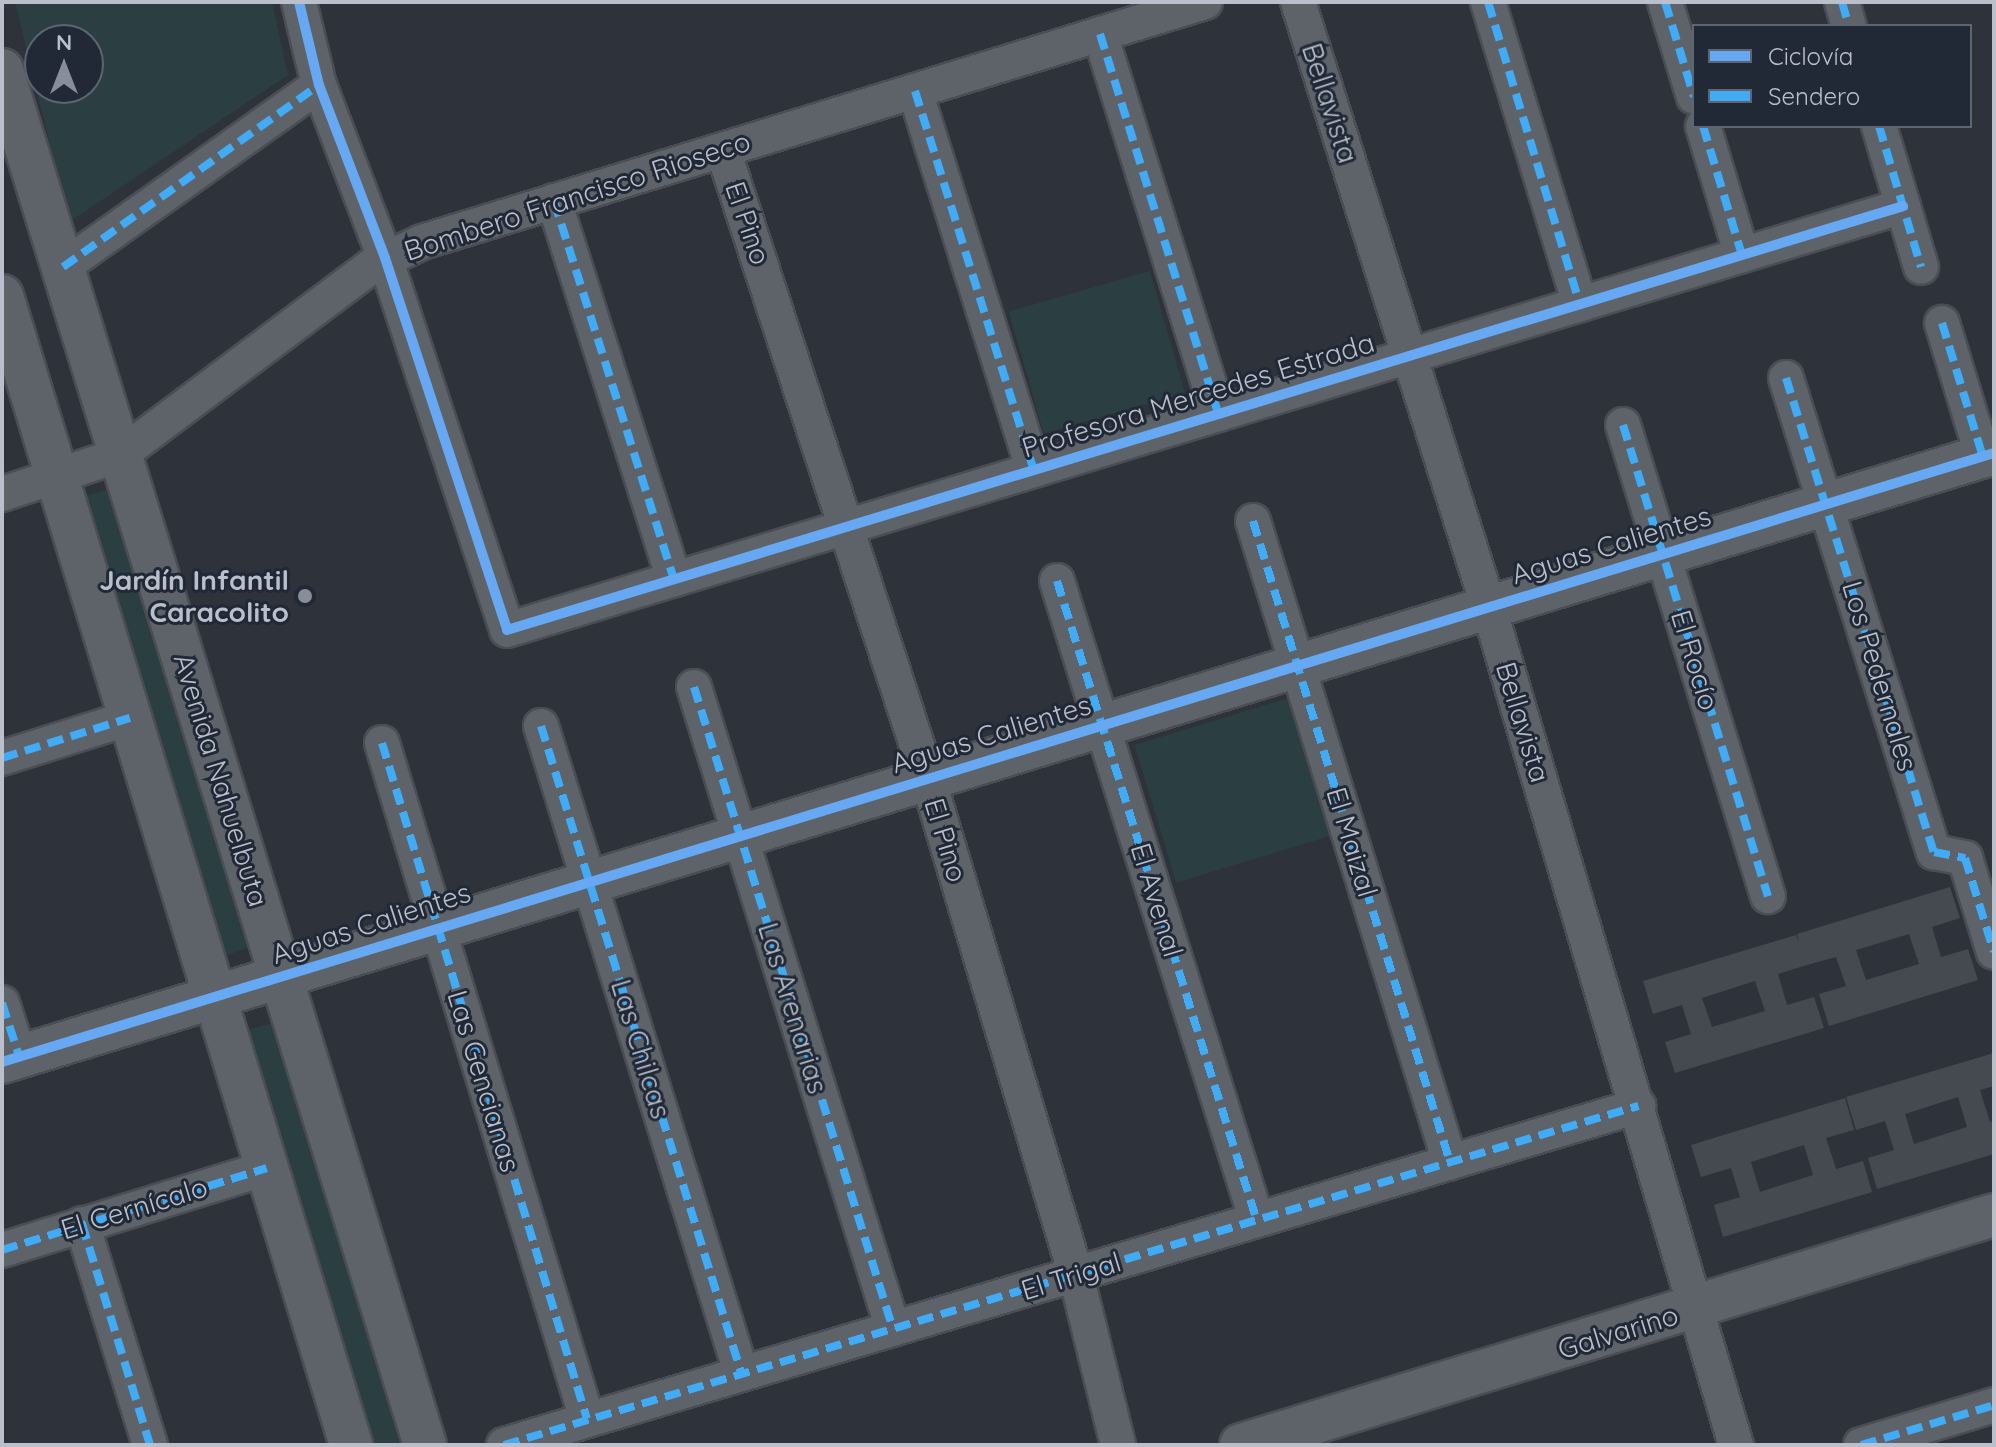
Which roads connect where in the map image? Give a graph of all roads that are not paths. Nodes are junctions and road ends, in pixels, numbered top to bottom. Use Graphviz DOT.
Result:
graph roads {
  1 [pos="299,2"];
  2 [pos="1205,2"];
  3 [pos="1298,2"];
  4 [pos="1488,2"];
  5 [pos="1665,2"];
  6 [pos="1842,2"];
  7 [pos="1848,24"];
  8 [pos="1100,34"];
  9 [pos="2,70"];
  10 [pos="319,85"];
  11 [pos="1692,90"];
  12 [pos="915,91"];
  13 [pos="1704,128"];
  14 [pos="1880,128"];
  15 [pos="723,150"];
  16 [pos="554,201"];
  17 [pos="1903,206"];
  18 [pos="1742,255"];
  19 [pos="385,258"];
  20 [pos="63,267"];
  21 [pos="1921,267"];
  22 [pos="2,296"];
  23 [pos="1580,304"];
  24 [pos="1942,323"];
  25 [pos="1410,355"];
  26 [pos="1786,378"];
  27 [pos="1218,414"];
  28 [pos="1623,425"];
  29 [pos="120,455"];
  30 [pos="1989,455"];
  31 [pos="1034,470"];
  32 [pos="57,477"];
  33 [pos="2,494"];
  34 [pos="1826,505"];
  35 [pos="1253,521"];
  36 [pos="849,526"];
  37 [pos="1662,555"];
  38 [pos="674,579"];
  39 [pos="1057,581"];
  40 [pos="1489,608"];
  41 [pos="1298,666"];
  42 [pos="694,687"];
  43 [pos="130,718"];
  44 [pos="1102,724"];
  45 [pos="541,726"];
  46 [pos="382,743"];
  47 [pos="2,758"];
  48 [pos="928,779"];
  49 [pos="740,836"];
  50 [pos="589,880"];
  51 [pos="1768,896"];
  52 [pos="438,927"];
  53 [pos="1994,952"];
  54 [pos="281,977"];
  55 [pos="215,997"];
  56 [pos="2,1003"];
  57 [pos="10,1059"];
  58 [pos="1638,1106"];
  59 [pos="1450,1162"];
  60 [pos="267,1168"];
  61 [pos="1994,1215"];
  62 [pos="1256,1218"];
  63 [pos="82,1224"];
  64 [pos="2,1250"];
  65 [pos="1076,1275"];
  66 [pos="1693,1309"];
  67 [pos="893,1329"];
  68 [pos="741,1372"];
  69 [pos="1994,1405"];
  70 [pos="587,1419"];
  71 [pos="1912,1437"];
  72 [pos="150,1445"];
  73 [pos="351,1445"];
  74 [pos="425,1445"];
  75 [pos="504,1445"];
  76 [pos="1118,1445"];
  77 [pos="1241,1445"];
  78 [pos="1736,1445"];
  79 [pos="1861,1445"];
  1 -- 10 [label="street"];
  2 -- 8 [label="street, Bombero Francisco Rioseco"];
  3 -- 25 [label="street, Bellavista"];
  4 -- 23 [label="street"];
  5 -- 11 [label="street"];
  6 -- 7 [label="street"];
  8 -- 12 [label="street, Bombero Francisco Rioseco"];
  8 -- 27 [label="street"];
  9 -- 20 [label="street, Avenida Nahuelbuta"];
  10 -- 19 [label="street"];
  10 -- 20 [label="street"];
  12 -- 15 [label="street, Bombero Francisco Rioseco"];
  12 -- 31 [label="street"];
  13 -- 18 [label="street"];
  14 -- 17 [label="street"];
  15 -- 16 [label="street, Bombero Francisco Rioseco"];
  15 -- 36 [label="street, El Pino"];
  16 -- 19 [label="street, Bombero Francisco Rioseco"];
  16 -- 38 [label="street"];
  17 -- 18 [label="street, Profesora Mercedes Estrada"];
  17 -- 21 [label="street"];
  18 -- 23 [label="street, Profesora Mercedes Estrada"];
  19 -- 29 [label="street, Bombero Francisco Rioseco"];
  19 -- 38 [label="street, Profesora Mercedes Estrada"];
  20 -- 29 [label="street, Avenida Nahuelbuta"];
  22 -- 32 [label="street"];
  23 -- 25 [label="street, Profesora Mercedes Estrada"];
  24 -- 30 [label="street"];
  25 -- 27 [label="street, Profesora Mercedes Estrada"];
  25 -- 40 [label="street, Bellavista"];
  26 -- 34 [label="street, Los Pedernales"];
  27 -- 31 [label="street, Profesora Mercedes Estrada"];
  28 -- 37 [label="street, El Rocío"];
  29 -- 32 [label="street, Bombero Francisco Rioseco"];
  29 -- 54 [label="street, Avenida Nahuelbuta"];
  30 -- 34 [label="street, Aguas Calientes"];
  31 -- 36 [label="street, Profesora Mercedes Estrada"];
  32 -- 33 [label="street, Bombero Francisco Rioseco"];
  32 -- 43 [label="street"];
  34 -- 37 [label="street, Aguas Calientes"];
  34 -- 53 [label="street, Los Pedernales"];
  35 -- 41 [label="street, El Maizal"];
  36 -- 38 [label="street, Profesora Mercedes Estrada"];
  36 -- 48 [label="street, El Pino"];
  37 -- 40 [label="street, Aguas Calientes"];
  37 -- 51 [label="street, El Rocío"];
  39 -- 44 [label="street, El Avenal"];
  40 -- 41 [label="street, Aguas Calientes"];
  40 -- 58 [label="street, Bellavista"];
  41 -- 44 [label="street, Aguas Calientes"];
  41 -- 59 [label="street, El Maizal"];
  42 -- 49 [label="street, Las Arenarias"];
  43 -- 47 [label="street"];
  43 -- 55 [label="street"];
  44 -- 48 [label="street, Aguas Calientes"];
  44 -- 62 [label="street, El Avenal"];
  45 -- 50 [label="street, Las Chilcas"];
  46 -- 52 [label="street, Las Gencianas"];
  48 -- 49 [label="street, Aguas Calientes"];
  48 -- 65 [label="street, El Pino"];
  49 -- 50 [label="street, Aguas Calientes"];
  49 -- 67 [label="street, Las Arenarias"];
  50 -- 52 [label="street, Aguas Calientes"];
  50 -- 68 [label="street, Las Chilcas"];
  52 -- 54 [label="street, Aguas Calientes"];
  52 -- 70 [label="street, Las Gencianas"];
  54 -- 55 [label="street, Aguas Calientes"];
  54 -- 74 [label="street, Avenida Nahuelbuta"];
  55 -- 57 [label="street, Aguas Calientes"];
  55 -- 60 [label="street"];
  56 -- 57 [label="street"];
  58 -- 59 [label="street, El Trigal"];
  58 -- 66 [label="street, Bellavista"];
  59 -- 62 [label="street, El Trigal"];
  60 -- 63 [label="street, El Cernícalo"];
  60 -- 73 [label="street"];
  61 -- 66 [label="street, Galvarino"];
  62 -- 65 [label="street, El Trigal"];
  63 -- 64 [label="street, El Cernícalo"];
  63 -- 72 [label="street"];
  65 -- 67 [label="street, El Trigal"];
  65 -- 76 [label="street, El Pino"];
  66 -- 77 [label="street, Galvarino"];
  66 -- 78 [label="street, Bellavista"];
  67 -- 68 [label="street, El Trigal"];
  68 -- 70 [label="street, El Trigal"];
  69 -- 71 [label="street"];
  70 -- 75 [label="street, El Trigal"];
  71 -- 79 [label="street"];
}
